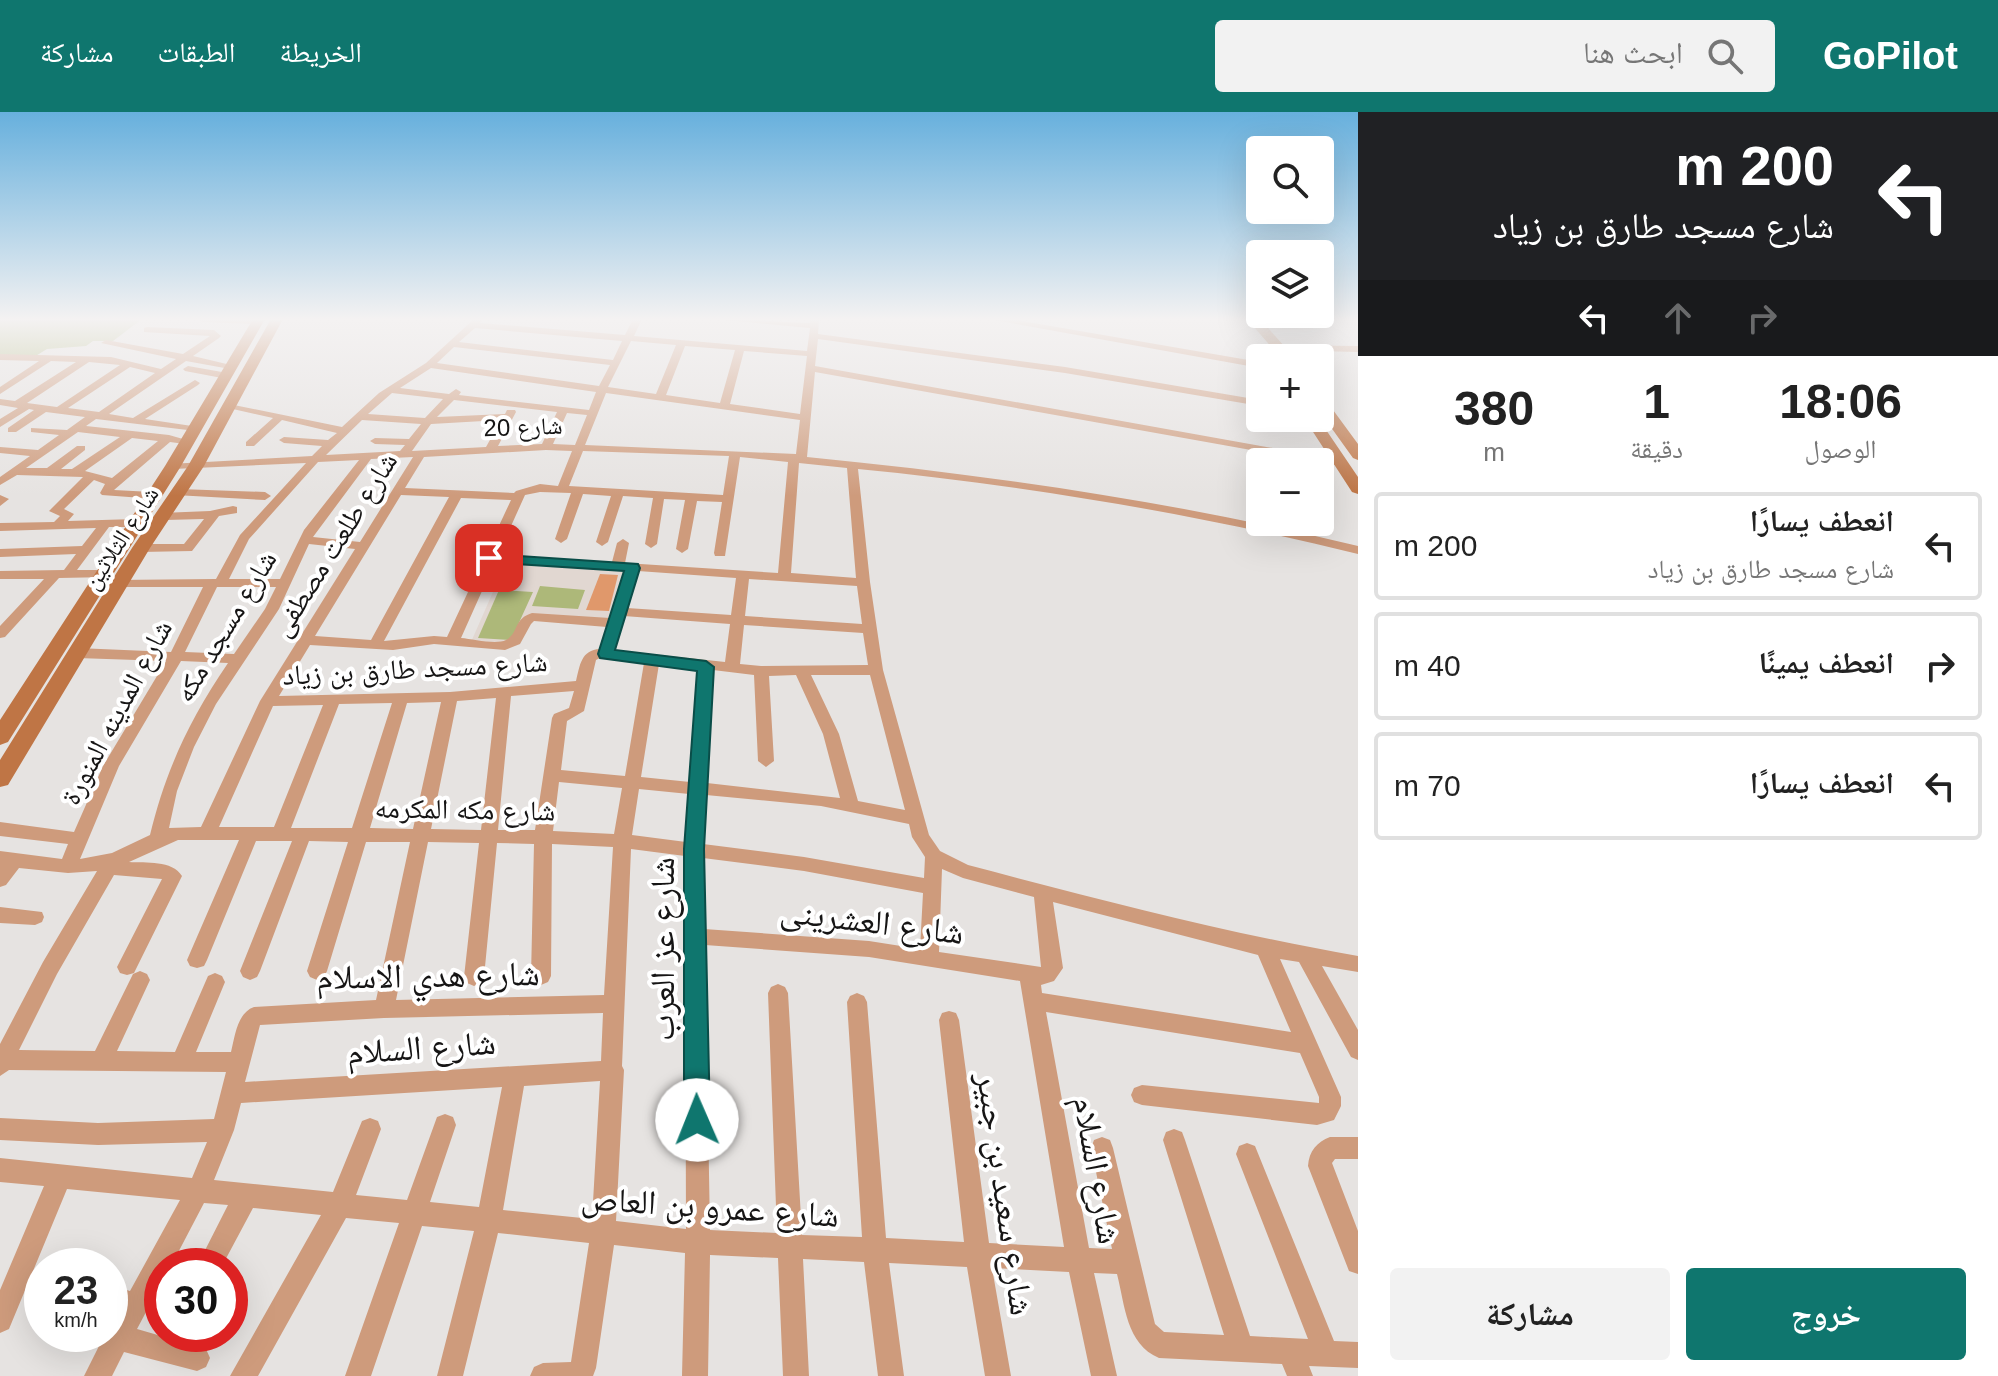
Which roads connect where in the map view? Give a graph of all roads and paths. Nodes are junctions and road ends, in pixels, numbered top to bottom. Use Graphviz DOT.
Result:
graph roads {
  1 [pos="20,378"];
  2 [pos="61,378"];
  3 [pos="107,378"];
  4 [pos="152,378"];
  5 [pos="223,378"];
  6 [pos="244,378"];
  7 [pos="409,378"];
  8 [pos="519,378"];
  9 [pos="608,378"];
  10 [pos="668,378"];
  11 [pos="732,378"];
  12 [pos="809,378"];
  13 [pos="866,378"];
  14 [pos="1112,378"];
  15 [pos="195,383"];
  16 [pos="390,390"];
  17 [pos="602,390"];
  18 [pos="0,391"];
  19 [pos="455,392"];
  20 [pos="660,398"];
  21 [pos="1246,401"];
  22 [pos="0,402"];
  23 [pos="516,403"];
  24 [pos="23,405"];
  25 [pos="228,406"];
  26 [pos="724,407"];
  27 [pos="44,408"];
  28 [pos="205,408"];
  29 [pos="564,409"];
  30 [pos="59,410"];
  31 [pos="592,413"];
  32 [pos="99,414"];
  33 [pos="280,417"];
  34 [pos="360,417"];
  35 [pos="508,417"];
  36 [pos="805,418"];
  37 [pos="136,420"];
  38 [pos="428,421"];
  39 [pos="1334,422"];
  40 [pos="0,424"];
  41 [pos="12,430"];
  42 [pos="35,430"];
  43 [pos="72,430"];
  44 [pos="344,431"];
  45 [pos="1320,432"];
  46 [pos="131,434"];
  47 [pos="182,436"];
  48 [pos="284,440"];
  49 [pos="375,441"];
  50 [pos="250,444"];
  51 [pos="331,444"];
  52 [pos="546,447"];
  53 [pos="580,447"];
  54 [pos="81,448"];
  55 [pos="416,448"];
  56 [pos="0,450"];
  57 [pos="490,450"];
  58 [pos="39,453"];
  59 [pos="735,453"];
  60 [pos="1358,455"];
  61 [pos="368,456"];
  62 [pos="797,458"];
  63 [pos="315,459"];
  64 [pos="852,463"];
  65 [pos="1341,463"];
  66 [pos="173,466"];
  67 [pos="196,466"];
  68 [pos="14,472"];
  69 [pos="49,472"];
  70 [pos="73,474"];
  71 [pos="90,477"];
  72 [pos="0,482"];
  73 [pos="112,484"];
  74 [pos="1358,489"];
  75 [pos="562,490"];
  76 [pos="398,491"];
  77 [pos="578,491"];
  78 [pos="179,493"];
  79 [pos="618,493"];
  80 [pos="457,494"];
  81 [pos="659,495"];
  82 [pos="152,496"];
  83 [pos="265,496"];
  84 [pos="517,497"];
  85 [pos="692,497"];
  86 [pos="728,499"];
  87 [pos="233,510"];
  88 [pos="213,515"];
  89 [pos="165,516"];
  90 [pos="136,523"];
  91 [pos="105,524"];
  92 [pos="58,525"];
  93 [pos="0,527"];
  94 [pos="561,539"];
  95 [pos="305,540"];
  96 [pos="602,542"];
  97 [pos="623,543"];
  98 [pos="651,544"];
  99 [pos="364,546"];
  100 [pos="141,548"];
  101 [pos="682,549"];
  102 [pos="86,550"];
  103 [pos="1358,550"];
  104 [pos="0,553"];
  105 [pos="720,553"];
  106 [pos="489,558"];
  107 [pos="617,567"];
  108 [pos="632,568"];
  109 [pos="62,574"];
  110 [pos="0,575"];
  111 [pos="743,575"];
  112 [pos="784,577"];
  113 [pos="107,580"];
  114 [pos="863,582"];
  115 [pos="216,583"];
  116 [pos="286,583"];
  117 [pos="617,617"];
  118 [pos="738,620"];
  119 [pos="869,629"];
  120 [pos="0,634"];
  121 [pos="304,640"];
  122 [pos="452,642"];
  123 [pos="375,645"];
  124 [pos="77,653"];
  125 [pos="606,654"];
  126 [pos="176,657"];
  127 [pos="239,659"];
  128 [pos="652,660"];
  129 [pos="706,667"];
  130 [pos="732,669"];
  131 [pos="876,670"];
  132 [pos="761,671"];
  133 [pos="802,672"];
  134 [pos="583,685"];
  135 [pos="504,693"];
  136 [pos="450,697"];
  137 [pos="401,699"];
  138 [pos="333,700"];
  139 [pos="268,701"];
  140 [pos="1,734"];
  141 [pos="766,761"];
  142 [pos="552,775"];
  143 [pos="0,779"];
  144 [pos="632,782"];
  145 [pos="697,788"];
  146 [pos="851,805"];
  147 [pos="916,819"];
  148 [pos="0,829"];
  149 [pos="207,833"];
  150 [pos="250,834"];
  151 [pos="280,834"];
  152 [pos="303,834"];
  153 [pos="359,835"];
  154 [pos="423,835"];
  155 [pos="491,836"];
  156 [pos="543,837"];
  157 [pos="158,838"];
  158 [pos="80,839"];
  159 [pos="622,841"];
  160 [pos="694,849"];
  161 [pos="934,856"];
  162 [pos="8,859"];
  163 [pos="111,864"];
  164 [pos="68,866"];
  165 [pos="0,880"];
  166 [pos="932,887"];
  167 [pos="1043,894"];
  168 [pos="0,915"];
  169 [pos="35,917"];
  170 [pos="695,936"];
  171 [pos="1265,948"];
  172 [pos="1306,956"];
  173 [pos="929,957"];
  174 [pos="197,960"];
  175 [pos="1358,964"];
  176 [pos="250,971"];
  177 [pos="317,971"];
  178 [pos="1035,975"];
  179 [pos="541,976"];
  180 [pos="474,977"];
  181 [pos="215,982"];
  182 [pos="778,993"];
  183 [pos="1034,1001"];
  184 [pos="857,1002"];
  185 [pos="616,1004"];
  186 [pos="384,1009"];
  187 [pos="949,1020"];
  188 [pos="9,1029"];
  189 [pos="1307,1044"];
  190 [pos="1358,1050"];
  191 [pos="101,1061"];
  192 [pos="181,1062"];
  193 [pos="240,1062"];
  194 [pos="2,1063"];
  195 [pos="613,1070"];
  196 [pos="515,1075"];
  197 [pos="234,1093"];
  198 [pos="1142,1095"];
  199 [pos="445,1125"];
  200 [pos="0,1129"];
  201 [pos="370,1129"];
  202 [pos="223,1130"];
  203 [pos="1174,1140"];
  204 [pos="1102,1148"];
  205 [pos="1358,1148"];
  206 [pos="1247,1154"];
  207 [pos="0,1170"];
  208 [pos="60,1177"];
  209 [pos="198,1191"];
  210 [pos="246,1196"];
  211 [pos="340,1205"];
  212 [pos="417,1212"];
  213 [pos="489,1221"];
  214 [pos="603,1234"];
  215 [pos="698,1242"];
  216 [pos="219,1248"];
  217 [pos="790,1249"];
  218 [pos="875,1252"];
  219 [pos="978,1256"];
  220 [pos="1079,1260"];
  221 [pos="1127,1262"];
  222 [pos="1358,1262"];
  223 [pos="128,1293"];
  224 [pos="0,1320"];
  225 [pos="128,1340"];
  226 [pos="1241,1349"];
  227 [pos="109,1352"];
  228 [pos="1326,1353"];
  229 [pos="1358,1355"];
  230 [pos="197,1358"];
  231 [pos="1295,1364"];
  232 [pos="97,1376"];
  233 [pos="243,1376"];
  234 [pos="358,1376"];
  235 [pos="450,1376"];
  236 [pos="543,1376"];
  237 [pos="695,1376"];
  238 [pos="796,1376"];
  239 [pos="891,1376"];
  240 [pos="998,1376"];
  241 [pos="1104,1376"];
  1 -- 18 [label="street"];
  2 -- 24 [label="street"];
  3 -- 30 [label="street"];
  4 -- 32 [label="street"];
  5 -- 28 [label="street, شارع الثلاثين"];
  6 -- 25 [label="street, شارع الثلاثين"];
  7 -- 16 [label="street, شارع المدينه المنورة"];
  8 -- 17 [label="street"];
  9 -- 17 [label="street"];
  10 -- 20 [label="street"];
  11 -- 26 [label="street"];
  12 -- 36 [label="street"];
  13 -- 65 [label="street"];
  14 -- 21 [label="street"];
  15 -- 37 [label="street"];
  16 -- 19 [label="street"];
  16 -- 34 [label="street, شارع المدينه المنورة"];
  17 -- 20 [label="street"];
  17 -- 31 [label="street"];
  19 -- 23 [label="street"];
  19 -- 38 [label="street, شارع طلعت مصطفى"];
  20 -- 26 [label="street"];
  22 -- 24 [label="street"];
  23 -- 29 [label="street"];
  23 -- 35 [label="street"];
  24 -- 27 [label="street"];
  24 -- 40 [label="street"];
  25 -- 28 [label="street"];
  25 -- 33 [label="street"];
  25 -- 67 [label="street, شارع الثلاثين"];
  26 -- 36 [label="street"];
  27 -- 30 [label="street"];
  27 -- 41 [label="street"];
  28 -- 47 [label="street, شارع الثلاثين"];
  29 -- 31 [label="street"];
  29 -- 52 [label="street"];
  30 -- 32 [label="street"];
  31 -- 53 [label="street"];
  32 -- 37 [label="street"];
  32 -- 43 [label="street"];
  33 -- 44 [label="street"];
  33 -- 50 [label="street"];
  34 -- 38 [label="street"];
  34 -- 44 [label="street, شارع المدينه المنورة"];
  35 -- 38 [label="street"];
  35 -- 57 [label="street"];
  36 -- 62 [label="street"];
  37 -- 47 [label="street"];
  38 -- 55 [label="street, شارع طلعت مصطفى"];
  39 -- 60 [label="street"];
  42 -- 43 [label="street"];
  43 -- 46 [label="street"];
  43 -- 58 [label="street"];
  44 -- 51 [label="street, شارع المدينه المنورة"];
  45 -- 65 [label="street"];
  46 -- 47 [label="street"];
  46 -- 70 [label="street"];
  47 -- 66 [label="street, شارع الثلاثين"];
  47 -- 73 [label="street"];
  48 -- 51 [label="street"];
  49 -- 55 [label="street"];
  51 -- 63 [label="street, شارع المدينه المنورة"];
  52 -- 53 [label="street, شارع 20"];
  52 -- 57 [label="street, شارع 20"];
  53 -- 59 [label="street, شارع 20"];
  53 -- 75 [label="street"];
  54 -- 69 [label="street"];
  55 -- 57 [label="street, شارع 20"];
  55 -- 61 [label="street, شارع 20"];
  55 -- 76 [label="street, شارع طلعت مصطفى"];
  56 -- 58 [label="street"];
  58 -- 68 [label="street"];
  59 -- 62 [label="street, شارع 20"];
  59 -- 86 [label="street"];
  61 -- 63 [label="street, شارع 20"];
  61 -- 95 [label="street, شارع مسجد مكه"];
  62 -- 64 [label="street, شارع 20"];
  62 -- 112 [label="street"];
  63 -- 67 [label="street, شارع 20"];
  63 -- 115 [label="street, شارع المدينه المنورة"];
  64 -- 103 [label="street, شارع 20"];
  64 -- 114 [label="street"];
  65 -- 74 [label="street"];
  66 -- 67 [label="street, شارع 20"];
  66 -- 82 [label="street, شارع الثلاثين"];
  67 -- 78 [label="street, شارع الثلاثين"];
  68 -- 69 [label="street"];
  68 -- 72 [label="street"];
  69 -- 70 [label="street"];
  70 -- 71 [label="street"];
  71 -- 73 [label="street"];
  71 -- 92 [label="street"];
  73 -- 82 [label="street"];
  75 -- 77 [label="street"];
  75 -- 84 [label="street"];
  76 -- 80 [label="street"];
  76 -- 99 [label="street, شارع طلعت مصطفى"];
  77 -- 79 [label="street"];
  77 -- 94 [label="street"];
  78 -- 83 [label="street"];
  78 -- 89 [label="street, شارع الثلاثين"];
  79 -- 81 [label="street"];
  79 -- 96 [label="street"];
  80 -- 84 [label="street"];
  80 -- 123 [label="street"];
  81 -- 85 [label="street"];
  81 -- 98 [label="street"];
  82 -- 90 [label="street, شارع الثلاثين"];
  84 -- 106 [label="street"];
  85 -- 86 [label="street"];
  85 -- 101 [label="street"];
  86 -- 105 [label="street"];
  87 -- 88 [label="street"];
  88 -- 89 [label="street"];
  88 -- 100 [label="street"];
  89 -- 100 [label="street, شارع الثلاثين"];
  90 -- 91 [label="street"];
  90 -- 113 [label="street, شارع الثلاثين"];
  91 -- 92 [label="street"];
  91 -- 102 [label="street"];
  92 -- 93 [label="street"];
  95 -- 99 [label="street"];
  95 -- 116 [label="street, شارع مسجد مكه"];
  97 -- 107 [label="street"];
  99 -- 121 [label="street, شارع طلعت مصطفى"];
  100 -- 113 [label="street, شارع الثلاثين"];
  102 -- 104 [label="street"];
  102 -- 109 [label="street"];
  106 -- 107 [label="street"];
  106 -- 122 [label="street"];
  107 -- 108 [label="street"];
  108 -- 111 [label="street"];
  108 -- 117 [label="street"];
  109 -- 110 [label="street"];
  109 -- 113 [label="street"];
  109 -- 120 [label="street"];
  111 -- 112 [label="street"];
  111 -- 118 [label="street"];
  112 -- 114 [label="street"];
  113 -- 115 [label="street"];
  113 -- 124 [label="street, شارع الثلاثين"];
  113 -- 140 [label="street, شارع الثلاثين"];
  114 -- 119 [label="street"];
  115 -- 116 [label="street"];
  115 -- 126 [label="street, شارع المدينه المنورة"];
  116 -- 127 [label="street, شارع مسجد مكه"];
  117 -- 118 [label="street"];
  117 -- 122 [label="street"];
  117 -- 125 [label="street"];
  118 -- 119 [label="street"];
  118 -- 130 [label="street"];
  119 -- 131 [label="street"];
  121 -- 123 [label="street"];
  121 -- 139 [label="street, شارع طلعت مصطفى"];
  122 -- 123 [label="street"];
  124 -- 126 [label="street"];
  124 -- 143 [label="street, شارع الثلاثين"];
  125 -- 128 [label="street"];
  125 -- 134 [label="street, شارع مسجد طارق بن زياد"];
  126 -- 127 [label="street"];
  126 -- 158 [label="street, شارع المدينه المنورة"];
  127 -- 157 [label="street, شارع مسجد مكه"];
  128 -- 129 [label="street"];
  128 -- 144 [label="street"];
  129 -- 130 [label="street"];
  129 -- 145 [label="street, شارع عز العرب"];
  130 -- 132 [label="street"];
  131 -- 133 [label="street"];
  131 -- 147 [label="street"];
  132 -- 133 [label="street"];
  132 -- 141 [label="street"];
  133 -- 146 [label="street"];
  134 -- 135 [label="street, شارع مسجد طارق بن زياد"];
  134 -- 142 [label="street"];
  135 -- 136 [label="street, شارع مسجد طارق بن زياد"];
  135 -- 155 [label="street"];
  136 -- 137 [label="street, شارع مسجد طارق بن زياد"];
  136 -- 154 [label="street"];
  137 -- 138 [label="street, شارع مسجد طارق بن زياد"];
  137 -- 153 [label="street"];
  138 -- 139 [label="street, شارع مسجد طارق بن زياد"];
  138 -- 151 [label="street"];
  139 -- 149 [label="street, شارع طلعت مصطفى"];
  142 -- 144 [label="street"];
  142 -- 156 [label="street"];
  144 -- 145 [label="street"];
  144 -- 159 [label="street"];
  145 -- 146 [label="street"];
  145 -- 160 [label="street, شارع عز العرب"];
  146 -- 147 [label="street"];
  147 -- 161 [label="street"];
  148 -- 158 [label="street"];
  149 -- 150 [label="street, شارع مكه المكرمه"];
  149 -- 157 [label="street, شارع مكه المكرمه"];
  150 -- 151 [label="street, شارع مكه المكرمه"];
  150 -- 174 [label="street"];
  151 -- 152 [label="street, شارع مكه المكرمه"];
  152 -- 153 [label="street, شارع مكه المكرمه"];
  152 -- 176 [label="street"];
  153 -- 154 [label="street, شارع مكه المكرمه"];
  153 -- 177 [label="street"];
  154 -- 155 [label="street, شارع مكه المكرمه"];
  154 -- 186 [label="street"];
  155 -- 156 [label="street, شارع مكه المكرمه"];
  155 -- 180 [label="street"];
  156 -- 159 [label="street, شارع مكه المكرمه"];
  156 -- 179 [label="street"];
  157 -- 163 [label="street, شارع مكه المكرمه"];
  158 -- 164 [label="street, شارع المدينه المنورة"];
  159 -- 160 [label="street, شارع مكه المكرمه"];
  159 -- 185 [label="street"];
  160 -- 166 [label="street, شارع مكه المكرمه"];
  160 -- 170 [label="street, شارع عز العرب"];
  161 -- 166 [label="street"];
  161 -- 167 [label="street"];
  162 -- 164 [label="street, شارع مكه المكرمه"];
  162 -- 165 [label="street"];
  163 -- 164 [label="street, شارع مكه المكرمه"];
  163 -- 188 [label="street"];
  163 -- 191 [label="street"];
  166 -- 173 [label="street"];
  167 -- 171 [label="street"];
  167 -- 178 [label="street"];
  168 -- 169 [label="street"];
  170 -- 173 [label="street, شارع العشرينى"];
  170 -- 215 [label="street, شارع عز العرب"];
  171 -- 172 [label="street"];
  171 -- 189 [label="street"];
  172 -- 175 [label="street"];
  172 -- 190 [label="street"];
  173 -- 178 [label="street, شارع العشرينى"];
  178 -- 183 [label="street, شارع السلام"];
  181 -- 192 [label="street"];
  182 -- 217 [label="street"];
  183 -- 189 [label="street"];
  183 -- 220 [label="street, شارع السلام"];
  184 -- 218 [label="street"];
  185 -- 186 [label="street, شارع هدي الاسلام"];
  185 -- 195 [label="street"];
  186 -- 193 [label="street, شارع هدي الاسلام"];
  187 -- 219 [label="street, شارع سعيد بن جبير"];
  188 -- 194 [label="street"];
  189 -- 198 [label="street"];
  191 -- 192 [label="street"];
  191 -- 194 [label="street"];
  192 -- 193 [label="street"];
  193 -- 197 [label="street"];
  195 -- 196 [label="street, شارع السلام"];
  195 -- 214 [label="street"];
  196 -- 197 [label="street, شارع السلام"];
  196 -- 213 [label="street"];
  197 -- 202 [label="street"];
  199 -- 212 [label="street"];
  200 -- 202 [label="street"];
  201 -- 211 [label="street"];
  202 -- 209 [label="street"];
  203 -- 226 [label="street"];
  204 -- 221 [label="street"];
  205 -- 222 [label="street"];
  206 -- 228 [label="street"];
  207 -- 208 [label="street, شارع عمرو بن العاص"];
  208 -- 209 [label="street, شارع عمرو بن العاص"];
  208 -- 224 [label="street"];
  209 -- 210 [label="street, شارع عمرو بن العاص"];
  209 -- 223 [label="street"];
  210 -- 211 [label="street, شارع عمرو بن العاص"];
  210 -- 216 [label="street"];
  211 -- 212 [label="street, شارع عمرو بن العاص"];
  211 -- 233 [label="street"];
  212 -- 213 [label="street, شارع عمرو بن العاص"];
  212 -- 234 [label="street"];
  213 -- 214 [label="street, شارع عمرو بن العاص"];
  213 -- 235 [label="street"];
  214 -- 215 [label="street, شارع عمرو بن العاص"];
  214 -- 236 [label="street"];
  215 -- 217 [label="street, شارع عمرو بن العاص"];
  215 -- 237 [label="street, شارع عز العرب"];
  217 -- 218 [label="street, شارع عمرو بن العاص"];
  217 -- 238 [label="street"];
  218 -- 219 [label="street, شارع عمرو بن العاص"];
  218 -- 239 [label="street"];
  219 -- 220 [label="street, شارع عمرو بن العاص"];
  219 -- 240 [label="street, شارع سعيد بن جبير"];
  220 -- 221 [label="street, شارع عمرو بن العاص"];
  220 -- 241 [label="street, شارع السلام"];
  221 -- 226 [label="street"];
  225 -- 230 [label="street"];
  226 -- 231 [label="street"];
  227 -- 232 [label="street"];
  228 -- 229 [label="street"];
  228 -- 231 [label="street"];
}
